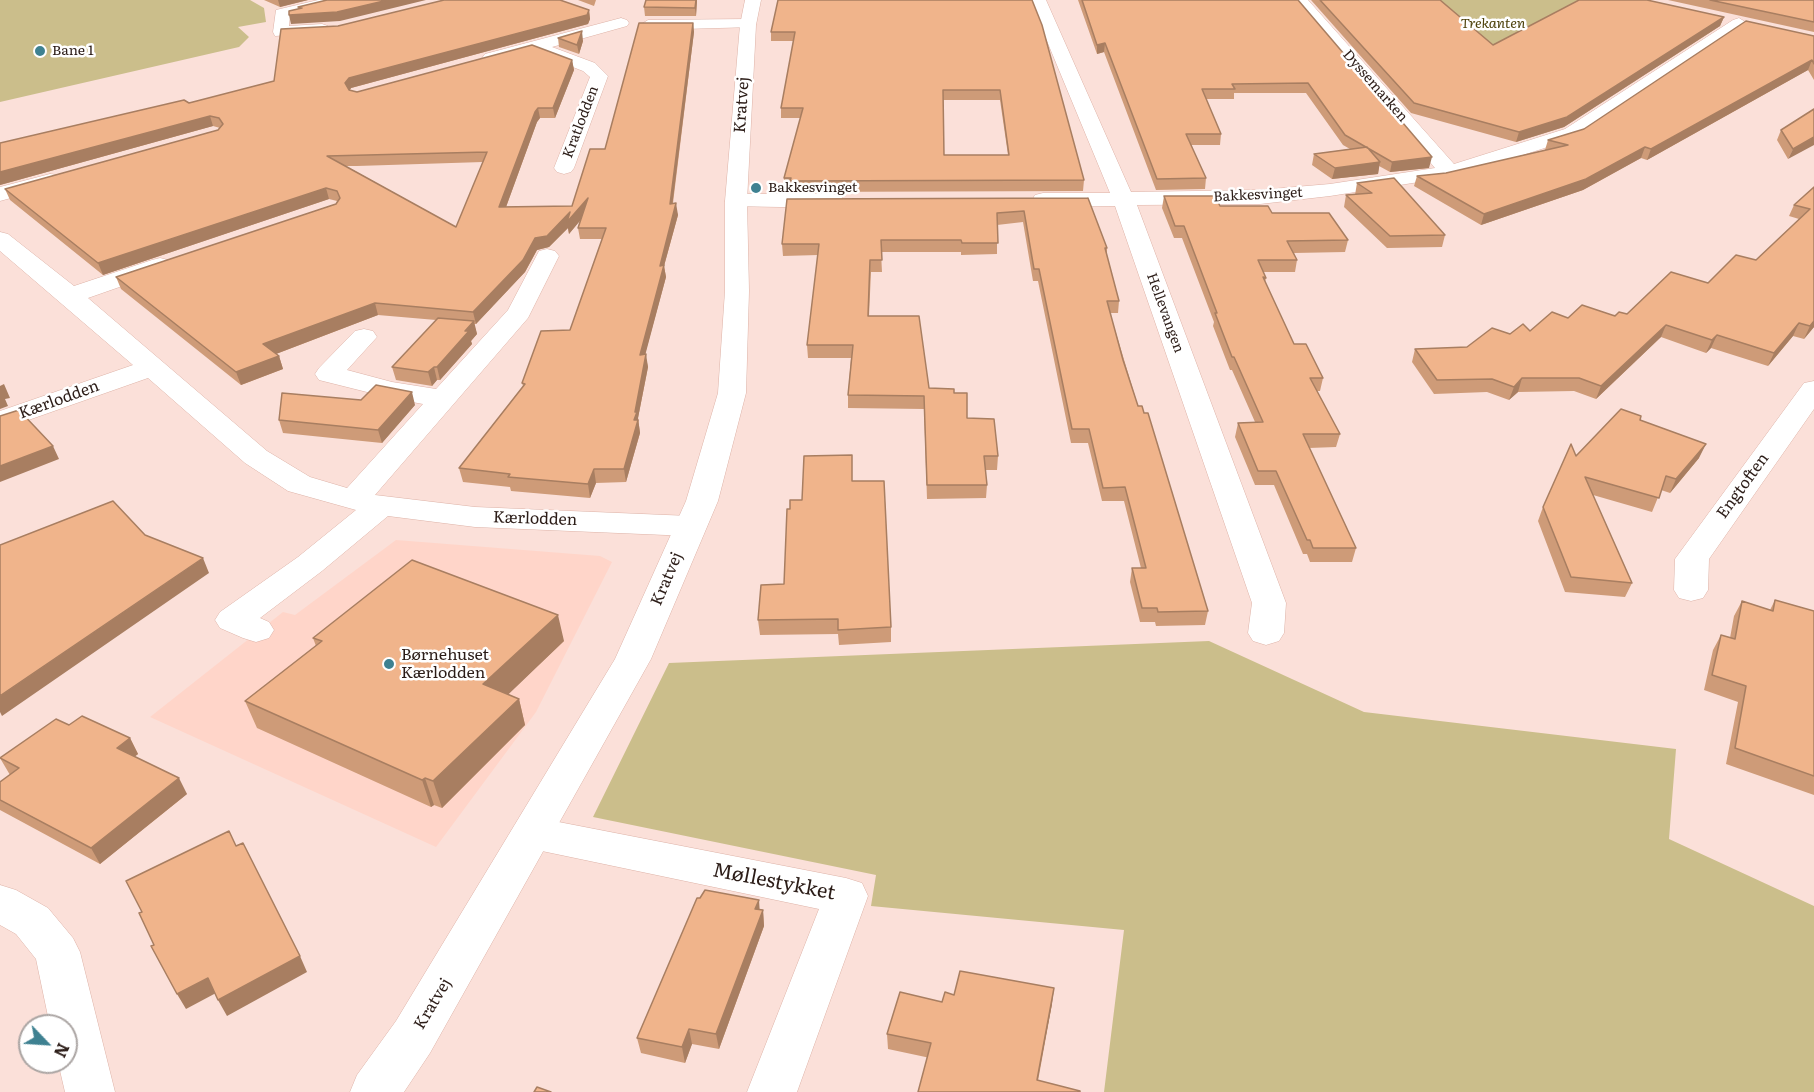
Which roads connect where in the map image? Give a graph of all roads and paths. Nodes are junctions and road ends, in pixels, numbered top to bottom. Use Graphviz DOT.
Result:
graph roads {
  1 [pos="338,0"];
  2 [pos="753,0"];
  3 [pos="1038,0"];
  4 [pos="1300,0"];
  5 [pos="596,14"];
  6 [pos="1715,18"];
  7 [pos="621,23"];
  8 [pos="1738,23"];
  9 [pos="748,24"];
  10 [pos="1760,27"];
  11 [pos="340,28"];
  12 [pos="535,46"];
  13 [pos="469,64"];
  14 [pos="564,168"];
  15 [pos="1450,172"];
  16 [pos="68,175"];
  17 [pos="0,194"];
  18 [pos="1018,200"];
  19 [pos="1124,200"];
  20 [pos="736,201"];
  21 [pos="853,201"];
  22 [pos="0,239"];
  23 [pos="547,256"];
  24 [pos="183,258"];
  25 [pos="70,296"];
  26 [pos="364,338"];
  27 [pos="152,367"];
  28 [pos="1814,389"];
  29 [pos="444,399"];
  30 [pos="0,421"];
  31 [pos="367,503"];
  32 [pos="690,526"];
  33 [pos="1691,590"];
  34 [pos="256,630"];
  35 [pos="1266,633"];
  36 [pos="533,834"];
  37 [pos="0,903"];
  38 [pos="90,1092"];
  39 [pos="375,1092"];
  40 [pos="772,1092"];
  1 -- 11 [label="street"];
  2 -- 9 [label="street, Kratvej"];
  3 -- 19 [label="street, Hellevangen"];
  4 -- 15 [label="street, Dyssemarken"];
  5 -- 7 [label="street"];
  6 -- 8 [label="street"];
  7 -- 9 [label="street"];
  7 -- 12 [label="street"];
  8 -- 10 [label="street"];
  8 -- 15 [label="street, Bakkesvinget"];
  9 -- 20 [label="street, Kratvej"];
  12 -- 13 [label="street"];
  12 -- 14 [label="street, Kratlodden"];
  15 -- 19 [label="street, Bakkesvinget"];
  16 -- 17 [label="street"];
  18 -- 19 [label="street, Bakkesvinget"];
  19 -- 35 [label="street, Hellevangen"];
  20 -- 21 [label="street"];
  20 -- 32 [label="street, Kratvej"];
  22 -- 25 [label="street, Kærlodden"];
  23 -- 29 [label="street"];
  24 -- 25 [label="street"];
  25 -- 27 [label="street, Kærlodden"];
  26 -- 29 [label="street"];
  27 -- 30 [label="street, Kærlodden"];
  27 -- 31 [label="street, Kærlodden"];
  28 -- 33 [label="street, Engtoften"];
  29 -- 31 [label="street"];
  31 -- 32 [label="street, Kærlodden"];
  31 -- 34 [label="street"];
  32 -- 36 [label="street, Kratvej"];
  36 -- 39 [label="street, Kratvej"];
  36 -- 40 [label="street, Møllestykket"];
  37 -- 38 [label="street"];
}
